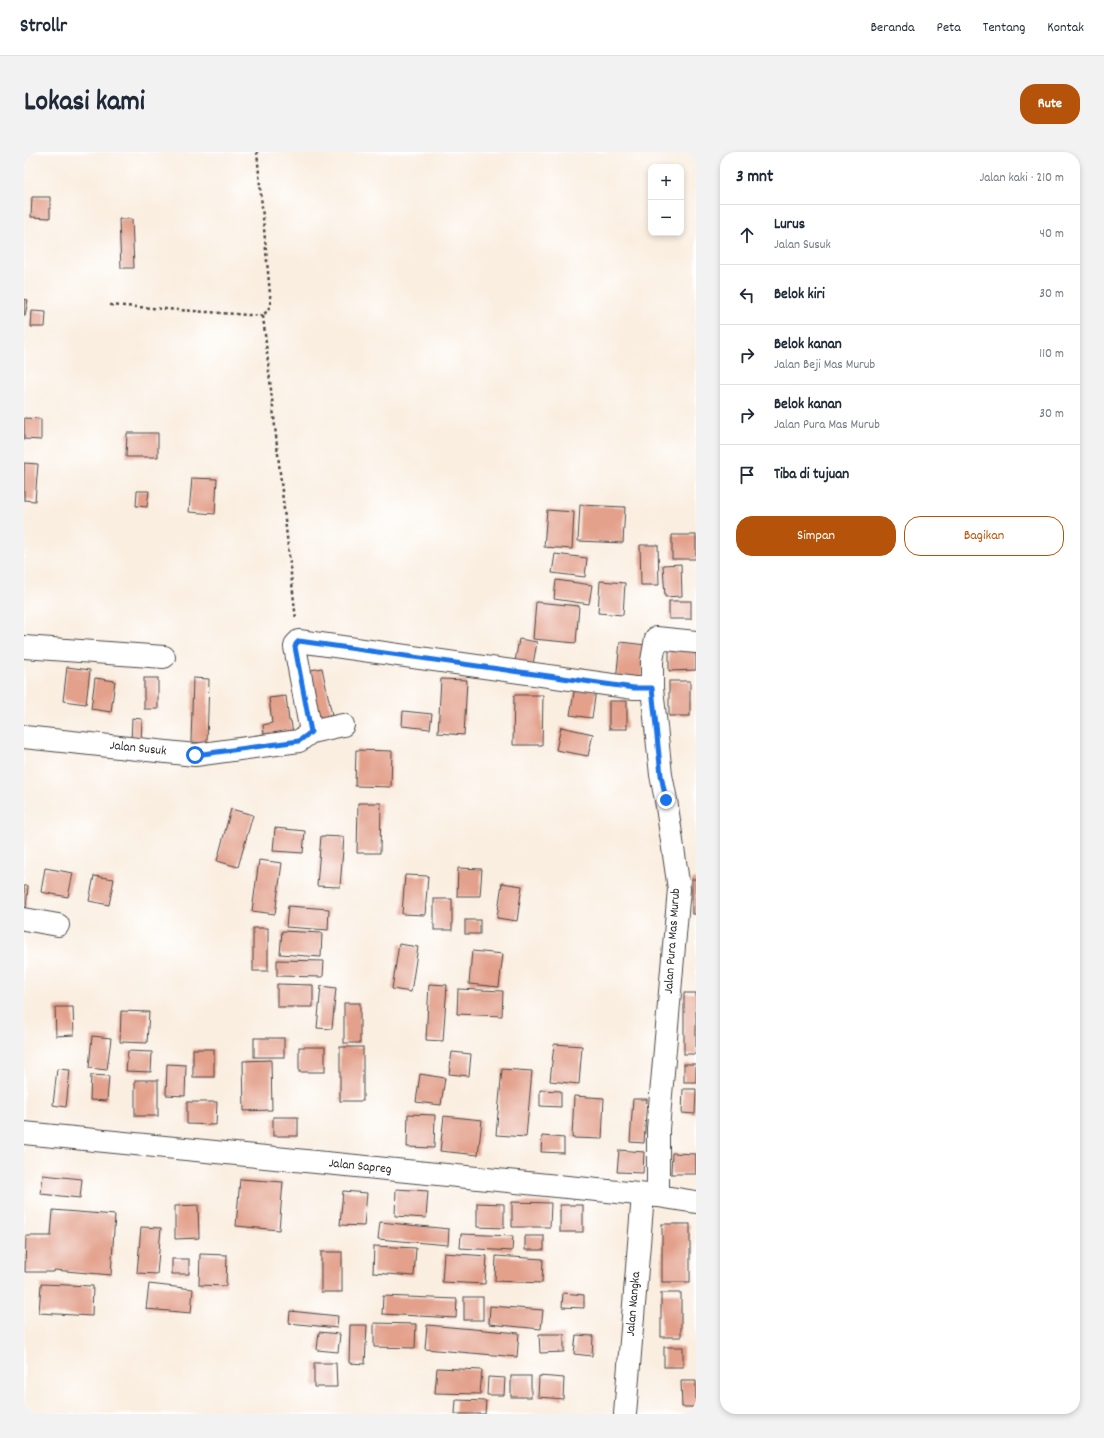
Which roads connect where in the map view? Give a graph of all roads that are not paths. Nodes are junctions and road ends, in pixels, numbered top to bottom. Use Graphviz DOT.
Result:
graph roads {
  1 [pos="696,642"];
  2 [pos="24,647"];
  3 [pos="164,656"];
  4 [pos="652,688"];
  5 [pos="343,725"];
  6 [pos="311,732"];
  7 [pos="24,737"];
  8 [pos="24,919"];
  9 [pos="58,925"];
  10 [pos="24,1133"];
  11 [pos="651,1195"];
  12 [pos="696,1202"];
  13 [pos="625,1414"];
  1 -- 4 [label="street, Jalan Pura Mas Murub"];
  2 -- 3 [label="street"];
  4 -- 6 [label="street"];
  4 -- 11 [label="street, Jalan Pura Mas Murub"];
  5 -- 6 [label="street, Jalan Susuk"];
  6 -- 7 [label="street, Jalan Susuk"];
  8 -- 9 [label="street"];
  10 -- 11 [label="street, Jalan Sapreg"];
  11 -- 12 [label="street, Jalan Sapreg"];
  11 -- 13 [label="street, Jalan Nangka"];
}
